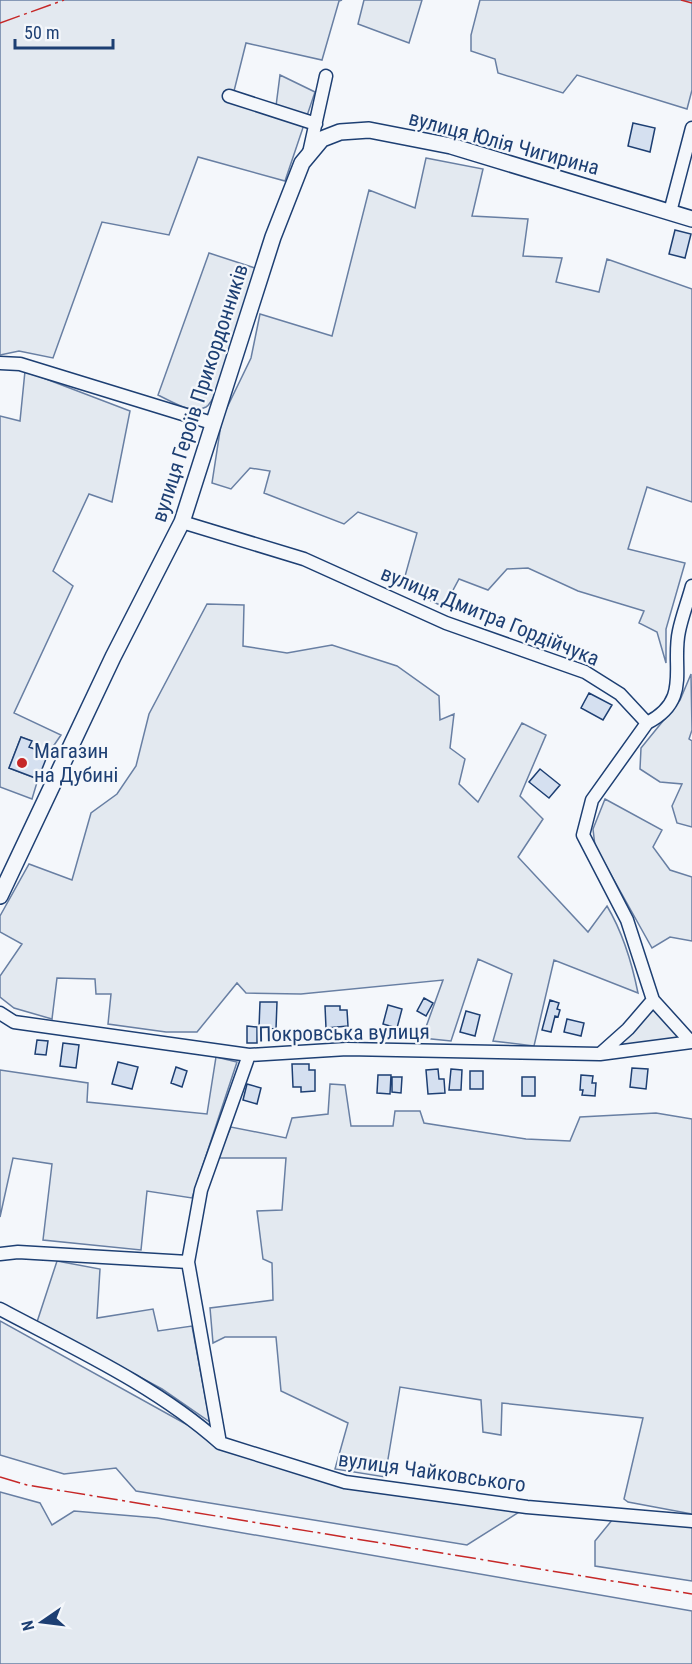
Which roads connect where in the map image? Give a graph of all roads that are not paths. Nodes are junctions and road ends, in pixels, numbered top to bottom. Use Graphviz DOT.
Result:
graph roads {
  1 [pos="326,76"];
  2 [pos="229,96"];
  3 [pos="316,124"];
  4 [pos="692,128"];
  5 [pos="309,153"];
  6 [pos="670,212"];
  7 [pos="692,219"];
  8 [pos="0,363"];
  9 [pos="212,423"];
  10 [pos="182,522"];
  11 [pos="692,586"];
  12 [pos="679,655"];
  13 [pos="692,664"];
  14 [pos="647,723"];
  15 [pos="0,896"];
  16 [pos="653,1000"];
  17 [pos="0,1013"];
  18 [pos="691,1042"];
  19 [pos="600,1054"];
  20 [pos="249,1055"];
  21 [pos="0,1254"];
  22 [pos="188,1262"];
  23 [pos="0,1309"];
  24 [pos="220,1443"];
  25 [pos="692,1521"];
  1 -- 3 [label="street, вулиця Героїв Прикордонників"];
  2 -- 3 [label="street"];
  3 -- 5 [label="street, вулиця Героїв Прикордонників"];
  4 -- 6 [label="street"];
  5 -- 6 [label="street, вулиця Юлія Чигирина"];
  5 -- 9 [label="street, вулиця Героїв Прикордонників"];
  6 -- 7 [label="street, вулиця Юлія Чигирина"];
  8 -- 9 [label="street"];
  9 -- 10 [label="street, вулиця Героїв Прикордонників"];
  10 -- 14 [label="street, вулиця Дмитра Гордійчука"];
  10 -- 15 [label="street, вулиця Героїв Прикордонників"];
  11 -- 12 [label="street"];
  12 -- 13 [label="street"];
  12 -- 14 [label="street"];
  14 -- 16 [label="street"];
  16 -- 18 [label="street"];
  16 -- 19 [label="street"];
  17 -- 20 [label="street, Покровська вулиця"];
  18 -- 19 [label="street, Покровська вулиця"];
  19 -- 20 [label="street, Покровська вулиця"];
  20 -- 22 [label="street"];
  21 -- 22 [label="street"];
  22 -- 24 [label="street"];
  23 -- 24 [label="street"];
  24 -- 25 [label="street, вулиця Чайковського"];
}
